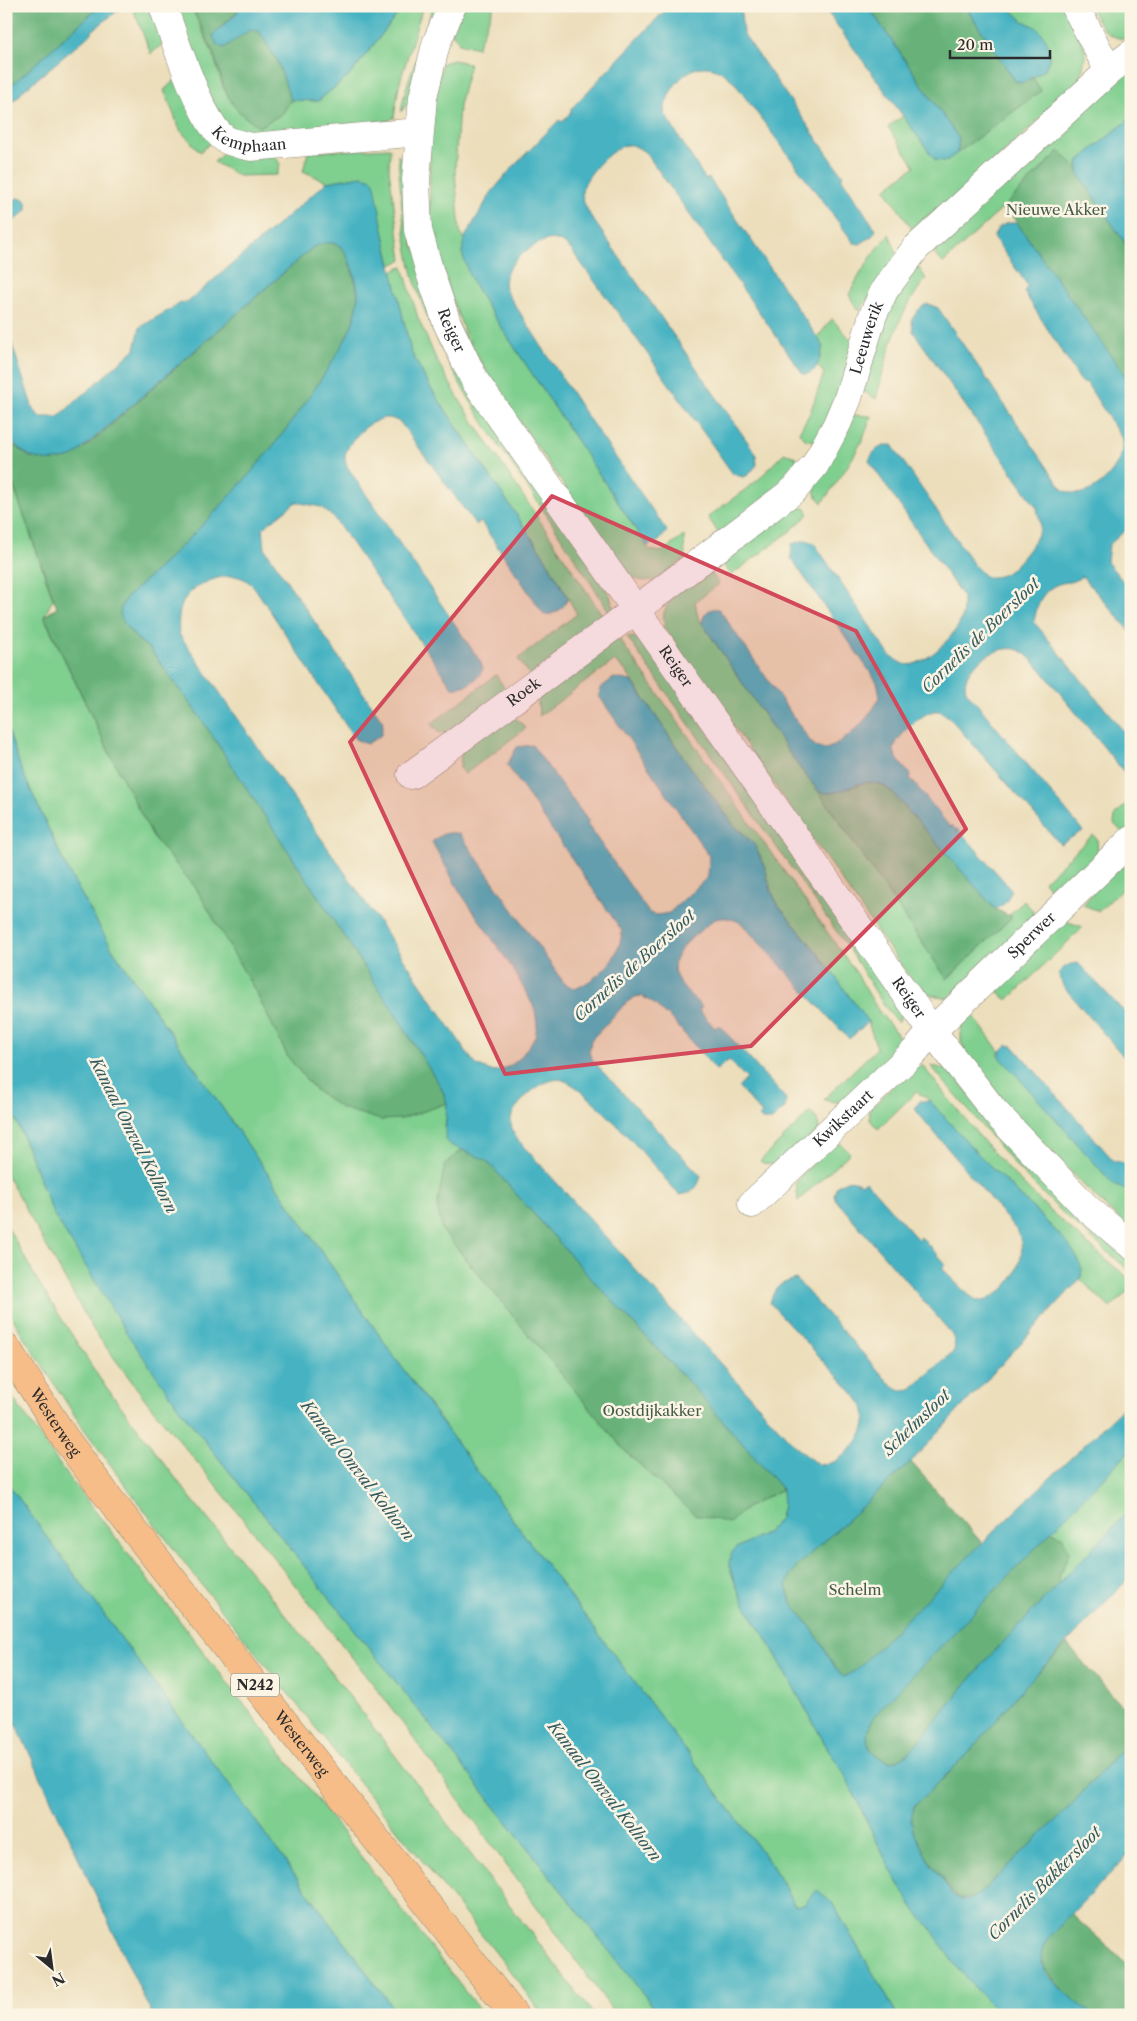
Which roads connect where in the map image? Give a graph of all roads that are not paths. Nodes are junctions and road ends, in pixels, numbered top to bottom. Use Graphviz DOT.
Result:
graph roads {
  1 [pos="163,6"];
  2 [pos="452,6"];
  3 [pos="1075,6"];
  4 [pos="1131,54"];
  5 [pos="1109,71"];
  6 [pos="419,132"];
  7 [pos="637,610"];
  8 [pos="411,775"];
  9 [pos="1131,840"];
  10 [pos="932,1031"];
  11 [pos="752,1204"];
  12 [pos="1131,1246"];
  13 [pos="6,1347"];
  14 [pos="514,2015"];
  1 -- 6 [label="street, Kemphaan"];
  2 -- 6 [label="street, Reiger"];
  3 -- 5 [label="street"];
  4 -- 5 [label="street, Leeuwerik"];
  5 -- 7 [label="street, Leeuwerik"];
  6 -- 7 [label="street, Reiger"];
  7 -- 8 [label="street, Roek"];
  7 -- 10 [label="street, Reiger"];
  9 -- 10 [label="street, Sperwer"];
  10 -- 11 [label="street, Kwikstaart"];
  10 -- 12 [label="street, Reiger"];
  13 -- 14 [label="main road, Westerweg / N242"];
}
